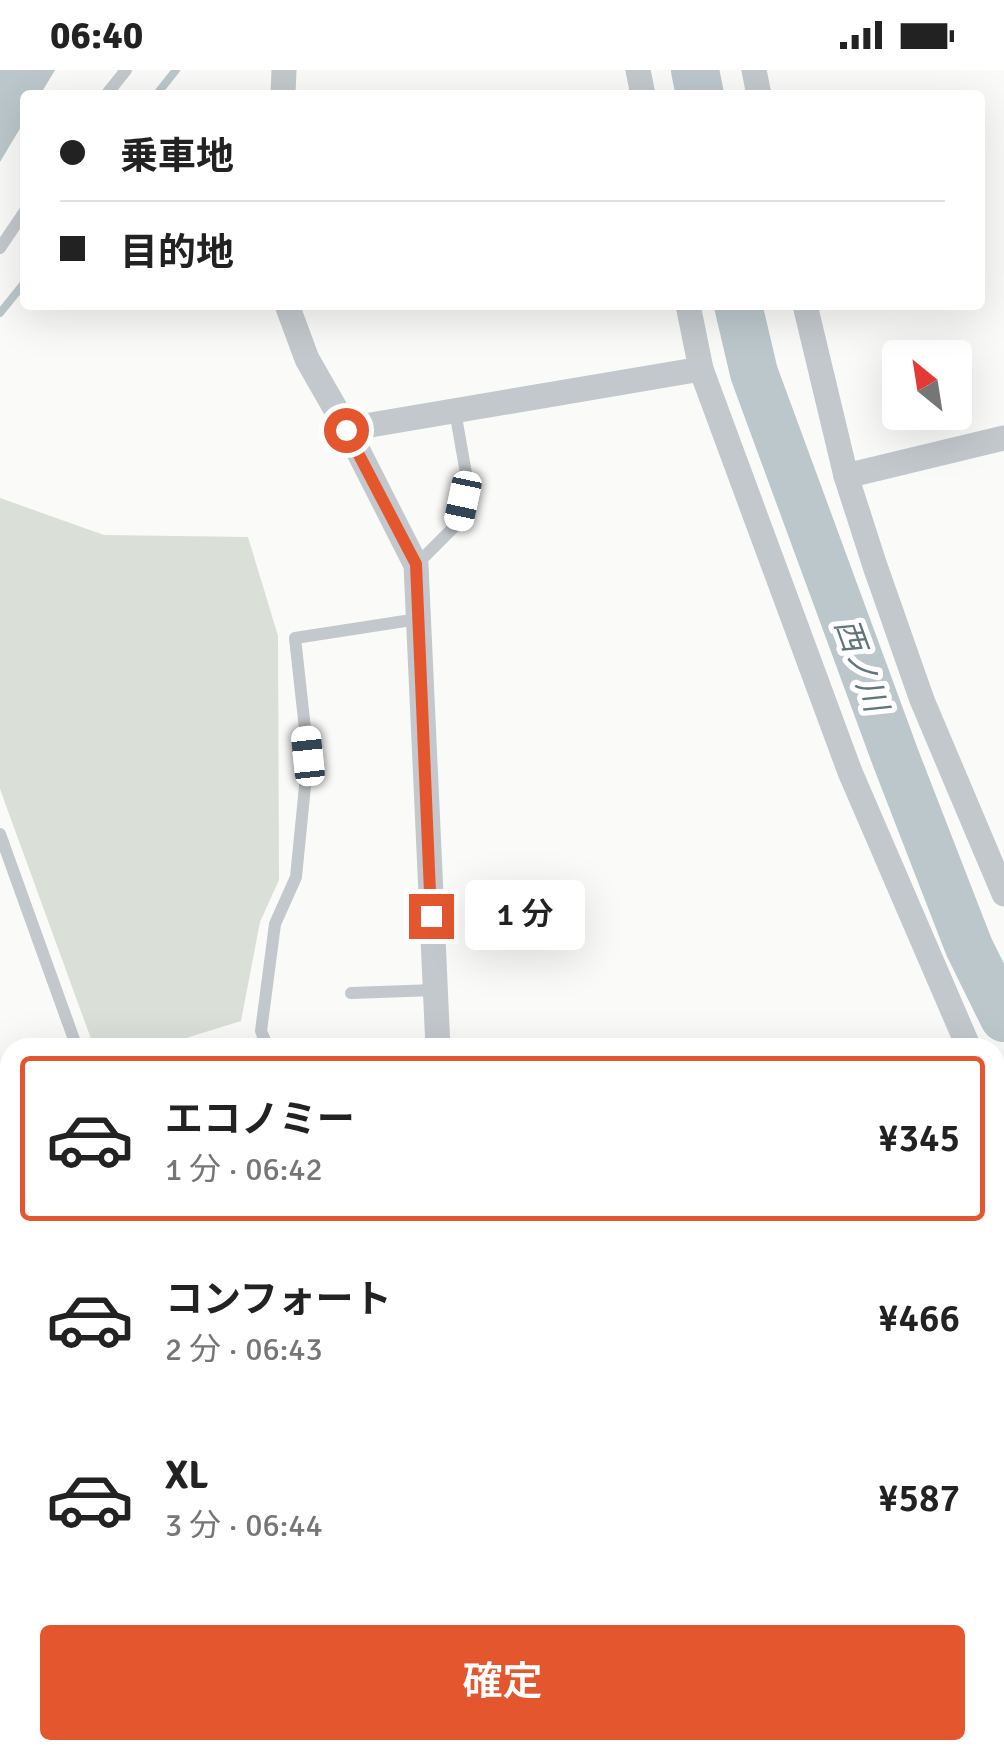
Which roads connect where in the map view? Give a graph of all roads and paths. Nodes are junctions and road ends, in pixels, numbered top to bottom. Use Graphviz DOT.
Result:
graph roads {
  1 [pos="126,70"];
  2 [pos="108,90"];
  3 [pos="20,218"];
  4 [pos="0,248"];
  5 [pos="290,310"];
  6 [pos="689,310"];
  7 [pos="806,310"];
  8 [pos="701,368"];
  9 [pos="454,411"];
  10 [pos="346,430"];
  11 [pos="1004,438"];
  12 [pos="846,476"];
  13 [pos="416,564"];
  14 [pos="418,618"];
  15 [pos="0,834"];
  16 [pos="1003,889"];
  17 [pos="434,990"];
  18 [pos="351,993"];
  19 [pos="73,1038"];
  20 [pos="264,1038"];
  21 [pos="437,1038"];
  22 [pos="965,1038"];
  1 -- 2 [label="lane"];
  3 -- 4 [label="lane"];
  5 -- 10 [label="street"];
  6 -- 8 [label="street"];
  7 -- 12 [label="street"];
  8 -- 9 [label="street"];
  8 -- 22 [label="street"];
  9 -- 10 [label="street"];
  9 -- 13 [label="lane"];
  10 -- 13 [label="street"];
  11 -- 12 [label="street"];
  12 -- 16 [label="street"];
  13 -- 14 [label="street"];
  14 -- 17 [label="street"];
  14 -- 20 [label="lane"];
  15 -- 19 [label="lane"];
  17 -- 18 [label="lane"];
  17 -- 21 [label="street"];
}
